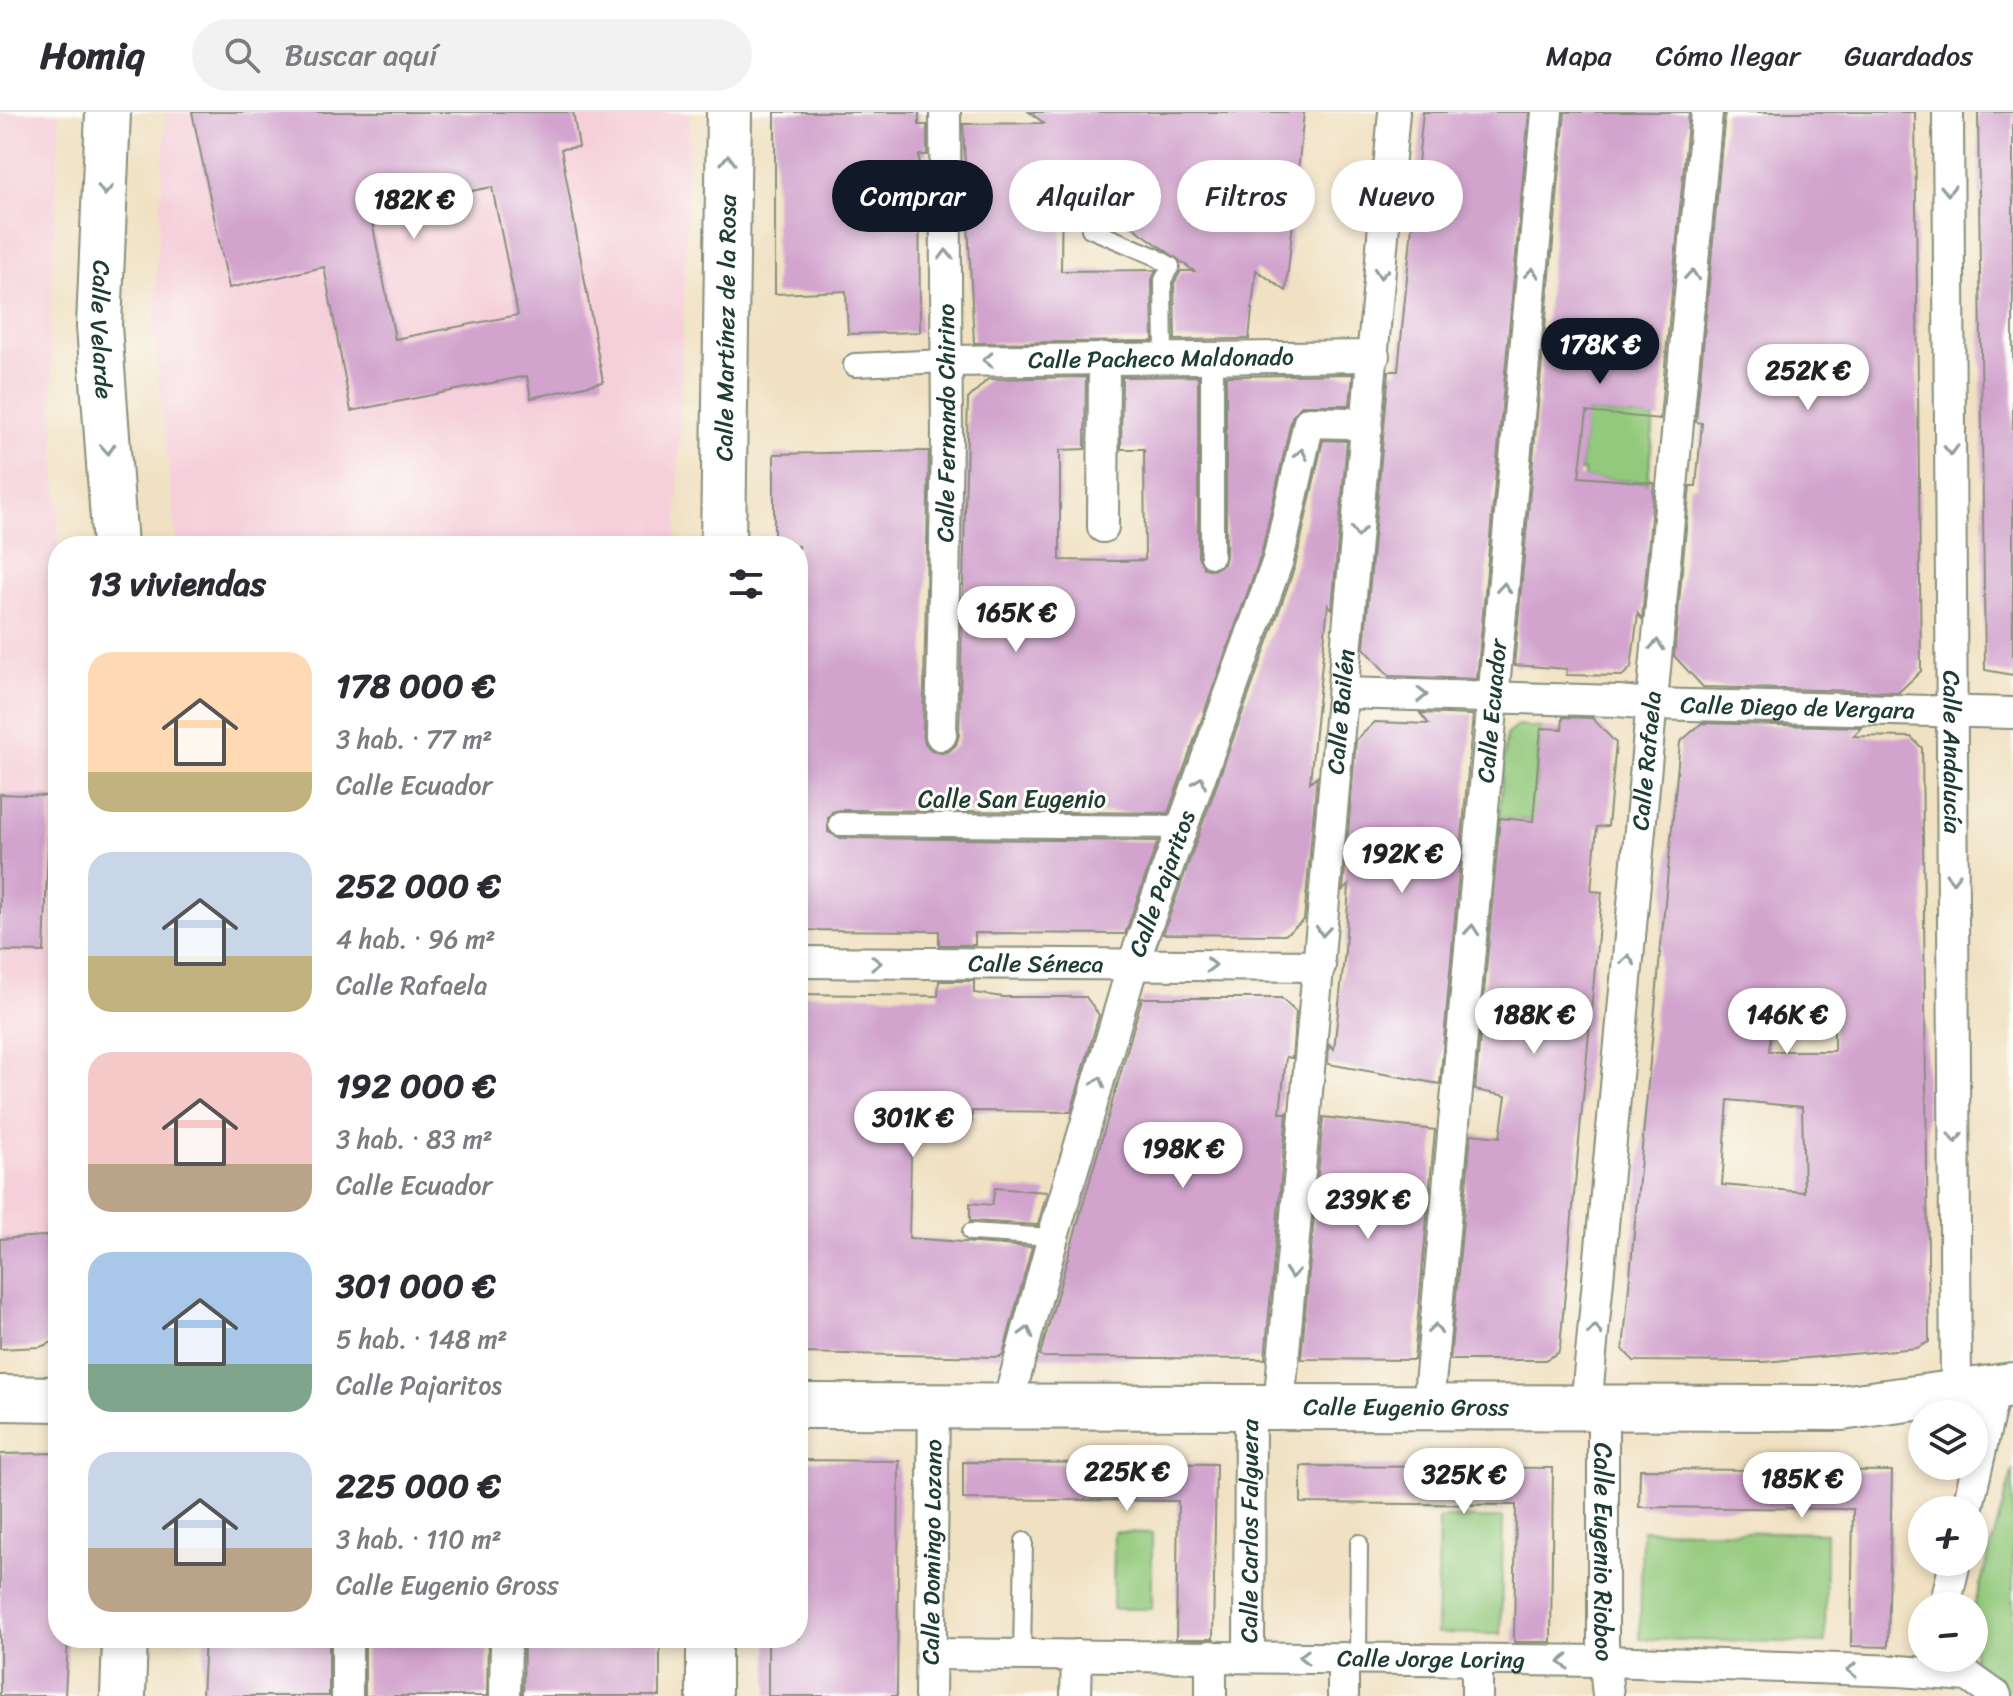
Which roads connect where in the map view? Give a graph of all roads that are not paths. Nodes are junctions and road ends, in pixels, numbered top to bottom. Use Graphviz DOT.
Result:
graph roads {
  1 [pos="108,112"];
  2 [pos="729,112"];
  3 [pos="945,112"];
  4 [pos="1394,112"];
  5 [pos="1547,112"];
  6 [pos="1707,112"];
  7 [pos="1948,112"];
  8 [pos="1097,232"];
  9 [pos="1374,356"];
  10 [pos="1212,357"];
  11 [pos="1104,358"];
  12 [pos="1164,358"];
  13 [pos="947,361"];
  14 [pos="855,365"];
  15 [pos="1367,429"];
  16 [pos="1103,527"];
  17 [pos="114,536"];
  18 [pos="723,536"];
  19 [pos="1212,556"];
  20 [pos="1344,693"];
  21 [pos="1494,697"];
  22 [pos="1651,704"];
  23 [pos="1953,710"];
  24 [pos="2013,713"];
  25 [pos="941,735"];
  26 [pos="840,824"];
  27 [pos="1184,827"];
  28 [pos="808,962"];
  29 [pos="1133,964"];
  30 [pos="1320,966"];
  31 [pos="971,1232"];
  32 [pos="1053,1237"];
  33 [pos="1988,1389"];
  34 [pos="0,1398"];
  35 [pos="48,1399"];
  36 [pos="808,1406"];
  37 [pos="934,1406"];
  38 [pos="1428,1406"];
  39 [pos="1007,1407"];
  40 [pos="1264,1407"];
  41 [pos="1595,1408"];
  42 [pos="1969,1496"];
  43 [pos="1024,1541"];
  44 [pos="1359,1543"];
  45 [pos="125,1648"];
  46 [pos="347,1648"];
  47 [pos="506,1648"];
  48 [pos="709,1648"];
  49 [pos="931,1654"];
  50 [pos="1022,1655"];
  51 [pos="1077,1655"];
  52 [pos="1211,1656"];
  53 [pos="1249,1657"];
  54 [pos="1351,1658"];
  55 [pos="1477,1661"];
  56 [pos="1605,1661"];
  57 [pos="1928,1675"];
  58 [pos="1755,1682"];
  59 [pos="123,1696"];
  60 [pos="347,1696"];
  61 [pos="505,1696"];
  62 [pos="709,1696"];
  63 [pos="930,1696"];
  64 [pos="1076,1696"];
  65 [pos="1211,1696"];
  66 [pos="1343,1696"];
  67 [pos="1477,1696"];
  68 [pos="1608,1696"];
  69 [pos="1996,1696"];
  1 -- 17 [label="main road, Calle Velarde, one-way"];
  18 -- 2 [label="main road, Calle Martínez de la Rosa, one-way"];
  13 -- 3 [label="street, Calle Fernando Chirino, one-way"];
  4 -- 9 [label="street, Calle Bailén, one-way"];
  21 -- 5 [label="street, Calle Ecuador, one-way"];
  22 -- 6 [label="street, Calle Rafaela, one-way"];
  7 -- 23 [label="street, Calle Andalucía, one-way"];
  8 -- 12 [label="lane"];
  9 -- 10 [label="street, Calle Pacheco Maldonado"];
  9 -- 15 [label="street, Calle Bailén"];
  10 -- 12 [label="street, Calle Pacheco Maldonado"];
  10 -- 19 [label="street"];
  11 -- 12 [label="street, Calle Pacheco Maldonado"];
  11 -- 13 [label="street, Calle Pacheco Maldonado, one-way"];
  11 -- 16 [label="street"];
  13 -- 14 [label="street"];
  13 -- 25 [label="street, Calle Fernando Chirino"];
  15 -- 20 [label="street, Calle Bailén, one-way"];
  27 -- 15 [label="street, Calle Pajaritos, one-way"];
  20 -- 21 [label="street, Calle Diego de Vergara, one-way"];
  20 -- 30 [label="street, Calle Bailén, one-way"];
  21 -- 22 [label="street, Calle Diego de Vergara"];
  38 -- 21 [label="street, Calle Ecuador, one-way"];
  22 -- 23 [label="street, Calle Diego de Vergara"];
  41 -- 22 [label="street, Calle Rafaela, one-way"];
  23 -- 24 [label="street, Calle Diego de Vergara"];
  23 -- 33 [label="street, Calle Andalucía, one-way"];
  26 -- 27 [label="street, Calle San Eugenio"];
  27 -- 29 [label="street, Calle Pajaritos"];
  28 -- 29 [label="street, Calle Séneca, one-way"];
  29 -- 30 [label="street, Calle Séneca, one-way"];
  32 -- 29 [label="street, Calle Pajaritos, one-way"];
  30 -- 40 [label="street, Calle Bailén, one-way"];
  31 -- 32 [label="lane"];
  39 -- 32 [label="street, Calle Pajaritos, one-way"];
  33 -- 41 [label="main road, Calle Eugenio Gross"];
  33 -- 42 [label="street, Calle Andalucía"];
  34 -- 35 [label="main road"];
  36 -- 37 [label="main road, Calle Eugenio Gross"];
  37 -- 39 [label="main road, Calle Eugenio Gross"];
  37 -- 49 [label="street, Calle Domingo Lozano"];
  38 -- 40 [label="main road, Calle Eugenio Gross"];
  38 -- 41 [label="main road, Calle Eugenio Gross"];
  39 -- 40 [label="main road, Calle Eugenio Gross"];
  40 -- 53 [label="street, Calle Carlos Falguera"];
  41 -- 56 [label="street, Calle Eugenio Rioboo"];
  43 -- 50 [label="lane"];
  44 -- 54 [label="lane"];
  45 -- 59 [label="main road"];
  46 -- 60 [label="street"];
  47 -- 61 [label="street"];
  48 -- 62 [label="main road"];
  49 -- 50 [label="street, Calle Jorge Loring"];
  49 -- 63 [label="street, Calle Domingo Lozano"];
  50 -- 51 [label="street, Calle Jorge Loring"];
  51 -- 52 [label="street, Calle Jorge Loring"];
  51 -- 64 [label="street"];
  52 -- 53 [label="street, Calle Jorge Loring"];
  52 -- 65 [label="street, Calle Carlos Falguera"];
  54 -- 53 [label="street, Calle Jorge Loring, one-way"];
  54 -- 55 [label="street, Calle Jorge Loring"];
  54 -- 66 [label="street"];
  56 -- 55 [label="street, Calle Jorge Loring, one-way"];
  55 -- 67 [label="street"];
  56 -- 58 [label="street, Calle Jorge Loring"];
  56 -- 68 [label="street, Calle Eugenio Rioboo"];
  57 -- 58 [label="street, Calle Jorge Loring, one-way"];
  57 -- 69 [label="street, Calle Jorge Loring"];
}
